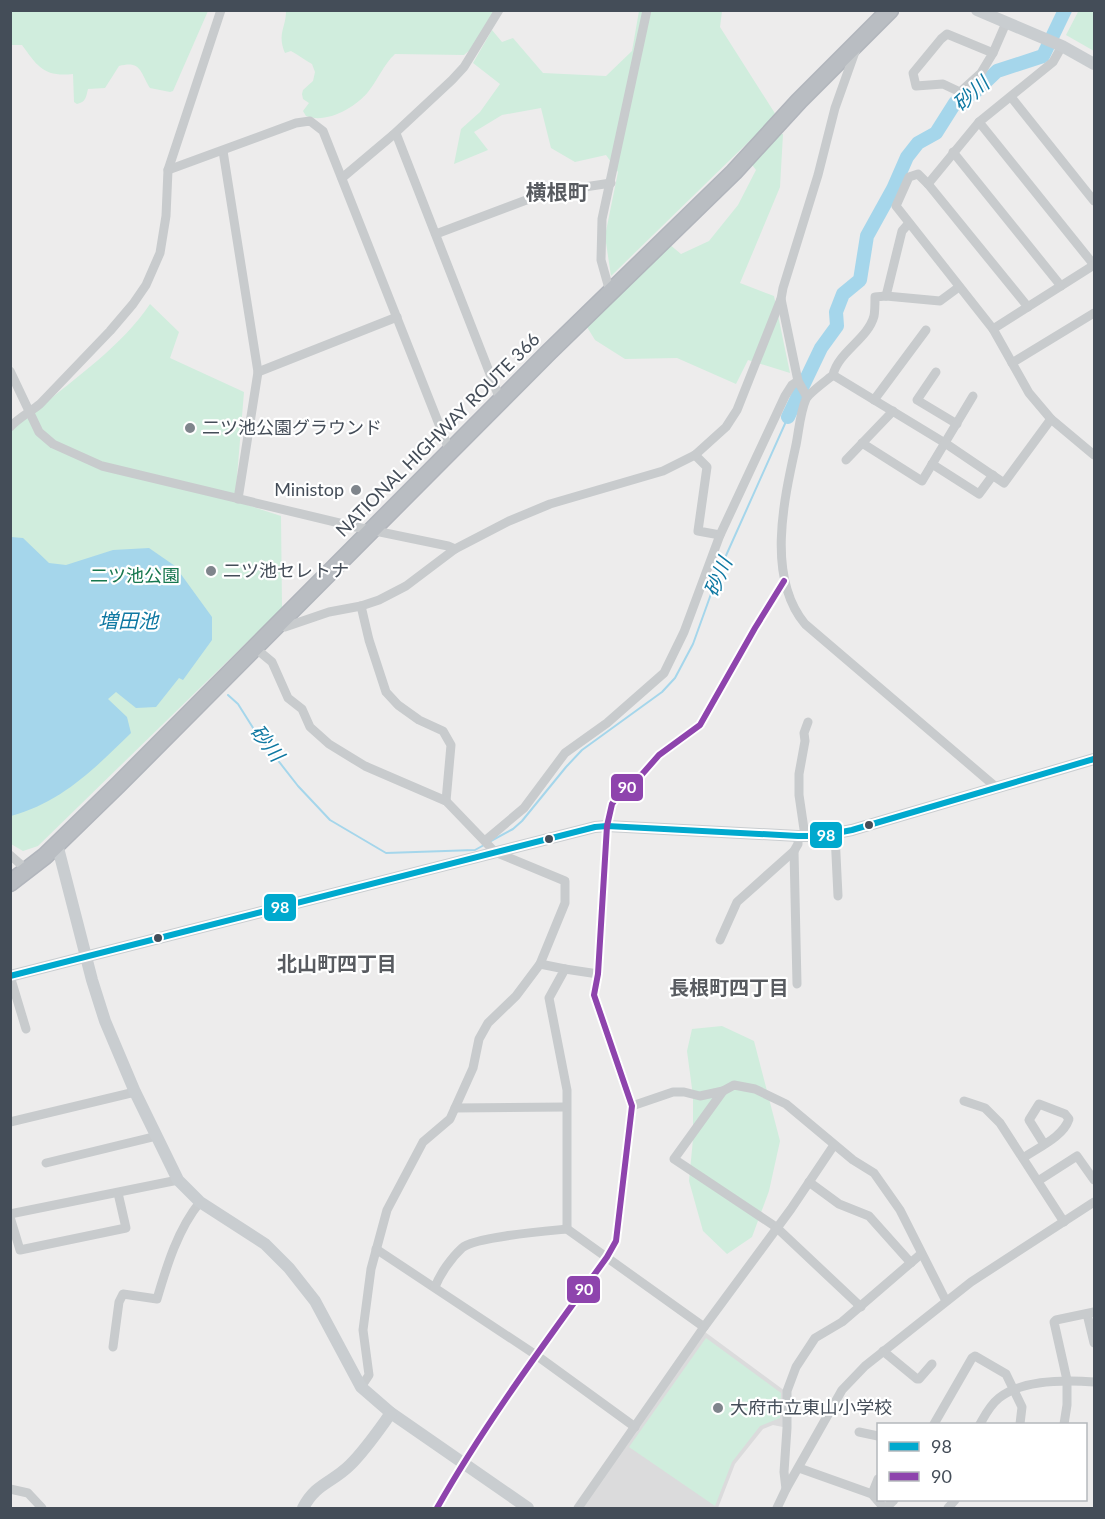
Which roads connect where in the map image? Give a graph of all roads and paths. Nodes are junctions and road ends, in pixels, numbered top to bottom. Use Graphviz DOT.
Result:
graph roads {
  1 [pos="221,10"];
  2 [pos="499,10"];
  3 [pos="647,10"];
  4 [pos="890,10"];
  5 [pos="977,10"];
  6 [pos="1006,23"];
  7 [pos="858,44"];
  8 [pos="1060,45"];
  9 [pos="993,53"];
  10 [pos="1095,64"];
  11 [pos="1011,97"];
  12 [pos="979,122"];
  13 [pos="393,135"];
  14 [pos="223,151"];
  15 [pos="953,152"];
  16 [pos="168,171"];
  17 [pos="342,178"];
  18 [pos="611,183"];
  19 [pos="928,184"];
  20 [pos="1095,201"];
  21 [pos="909,223"];
  22 [pos="436,234"];
  23 [pos="1095,265"];
  24 [pos="1061,286"];
  25 [pos="959,287"];
  26 [pos="610,292"];
  27 [pos="886,297"];
  28 [pos="782,299"];
  29 [pos="1028,307"];
  30 [pos="1095,313"];
  31 [pos="397,317"];
  32 [pos="993,329"];
  33 [pos="926,330"];
  34 [pos="1012,363"];
  35 [pos="10,371"];
  36 [pos="258,372"];
  37 [pos="936,372"];
  38 [pos="833,375"];
  39 [pos="799,383"];
  40 [pos="973,396"];
  41 [pos="806,397"];
  42 [pos="874,400"];
  43 [pos="501,402"];
  44 [pos="893,411"];
  45 [pos="29,413"];
  46 [pos="1051,419"];
  47 [pos="957,424"];
  48 [pos="10,427"];
  49 [pos="862,443"];
  50 [pos="945,443"];
  51 [pos="450,452"];
  52 [pos="695,455"];
  53 [pos="1095,455"];
  54 [pos="846,460"];
  55 [pos="932,464"];
  56 [pos="993,475"];
  57 [pos="238,499"];
  58 [pos="372,530"];
  59 [pos="720,536"];
  60 [pos="454,549"];
  61 [pos="784,580"];
  62 [pos="362,606"];
  63 [pos="277,625"];
  64 [pos="258,644"];
  65 [pos="808,722"];
  66 [pos="1095,759"];
  67 [pos="997,788"];
  68 [pos="446,801"];
  69 [pos="607,826"];
  70 [pos="835,834"];
  71 [pos="802,836"];
  72 [pos="486,840"];
  73 [pos="57,844"];
  74 [pos="794,851"];
  75 [pos="495,852"];
  76 [pos="10,855"];
  77 [pos="27,870"];
  78 [pos="10,883"];
  79 [pos="837,896"];
  80 [pos="720,940"];
  81 [pos="86,956"];
  82 [pos="540,964"];
  83 [pos="565,969"];
  84 [pos="598,975"];
  85 [pos="10,976"];
  86 [pos="797,984"];
  87 [pos="26,1029"];
  88 [pos="723,1091"];
  89 [pos="135,1092"];
  90 [pos="964,1101"];
  91 [pos="632,1106"];
  92 [pos="566,1107"];
  93 [pos="455,1108"];
  94 [pos="10,1122"];
  95 [pos="157,1136"];
  96 [pos="1044,1144"];
  97 [pos="834,1145"];
  98 [pos="1023,1158"];
  99 [pos="46,1163"];
  100 [pos="178,1180"];
  101 [pos="1095,1180"];
  102 [pos="1038,1181"];
  103 [pos="809,1182"];
  104 [pos="118,1193"];
  105 [pos="200,1202"];
  106 [pos="1094,1205"];
  107 [pos="10,1215"];
  108 [pos="1064,1222"];
  109 [pos="776,1227"];
  110 [pos="567,1229"];
  111 [pos="376,1249"];
  112 [pos="921,1254"];
  113 [pos="607,1257"];
  114 [pos="911,1263"];
  115 [pos="435,1287"];
  116 [pos="946,1301"];
  117 [pos="861,1307"];
  118 [pos="1091,1313"];
  119 [pos="704,1327"];
  120 [pos="1095,1343"];
  121 [pos="113,1347"];
  122 [pos="884,1351"];
  123 [pos="536,1355"];
  124 [pos="932,1364"];
  125 [pos="1066,1380"];
  126 [pos="1095,1382"];
  127 [pos="362,1388"];
  128 [pos="1013,1390"];
  129 [pos="391,1413"];
  130 [pos="935,1423"];
  131 [pos="981,1423"];
  132 [pos="1020,1423"];
  133 [pos="1064,1423"];
  134 [pos="635,1427"];
  135 [pos="859,1432"];
  136 [pos="877,1436"];
  137 [pos="463,1462"];
  138 [pos="799,1468"];
  139 [pos="877,1483"];
  140 [pos="10,1489"];
  141 [pos="786,1489"];
  142 [pos="872,1494"];
  143 [pos="877,1500"];
  144 [pos="42,1509"];
  145 [pos="303,1509"];
  146 [pos="437,1509"];
  147 [pos="528,1509"];
  148 [pos="578,1509"];
  149 [pos="777,1509"];
  1 -- 16 [label="street"];
  2 -- 13 [label="street"];
  3 -- 18 [label="street"];
  4 -- 7 [label="highway, NATIONAL HIGHWAY ROUTE 366"];
  5 -- 6 [label="street"];
  6 -- 8 [label="street"];
  6 -- 9 [label="street"];
  7 -- 26 [label="highway, NATIONAL HIGHWAY ROUTE 366"];
  7 -- 28 [label="street"];
  8 -- 10 [label="street"];
  8 -- 11 [label="street"];
  9 -- 9 [label="street"];
  11 -- 12 [label="street"];
  11 -- 20 [label="street"];
  12 -- 15 [label="street"];
  12 -- 23 [label="street"];
  13 -- 17 [label="street"];
  13 -- 22 [label="street"];
  14 -- 16 [label="street"];
  14 -- 17 [label="street"];
  14 -- 36 [label="street"];
  15 -- 19 [label="street"];
  15 -- 24 [label="street"];
  16 -- 45 [label="street"];
  17 -- 31 [label="street"];
  18 -- 22 [label="street"];
  18 -- 26 [label="street"];
  19 -- 21 [label="street"];
  19 -- 29 [label="street"];
  21 -- 25 [label="street"];
  21 -- 27 [label="street"];
  22 -- 43 [label="street"];
  23 -- 24 [label="street"];
  24 -- 29 [label="street"];
  25 -- 27 [label="street"];
  25 -- 32 [label="street"];
  26 -- 43 [label="highway, NATIONAL HIGHWAY ROUTE 366"];
  27 -- 38 [label="street"];
  28 -- 39 [label="street"];
  28 -- 52 [label="street"];
  29 -- 32 [label="street"];
  30 -- 34 [label="street"];
  31 -- 36 [label="street"];
  31 -- 51 [label="street"];
  32 -- 34 [label="street"];
  33 -- 42 [label="street"];
  34 -- 46 [label="street"];
  35 -- 45 [label="street"];
  36 -- 57 [label="street"];
  37 -- 47 [label="street"];
  38 -- 41 [label="street"];
  38 -- 42 [label="street"];
  39 -- 41 [label="street"];
  39 -- 59 [label="street"];
  40 -- 47 [label="street"];
  41 -- 61 [label="street"];
  42 -- 44 [label="street"];
  43 -- 51 [label="highway, NATIONAL HIGHWAY ROUTE 366"];
  44 -- 49 [label="street"];
  44 -- 50 [label="street"];
  45 -- 48 [label="street"];
  45 -- 57 [label="street"];
  46 -- 53 [label="street"];
  46 -- 56 [label="street"];
  47 -- 50 [label="street"];
  49 -- 54 [label="street"];
  49 -- 55 [label="street"];
  50 -- 55 [label="street"];
  50 -- 56 [label="street"];
  51 -- 58 [label="highway, NATIONAL HIGHWAY ROUTE 366"];
  52 -- 59 [label="street"];
  52 -- 60 [label="street"];
  55 -- 56 [label="street"];
  57 -- 58 [label="street"];
  58 -- 60 [label="street"];
  58 -- 63 [label="highway, NATIONAL HIGHWAY ROUTE 366"];
  59 -- 72 [label="street"];
  60 -- 62 [label="street"];
  61 -- 67 [label="street"];
  61 -- 69 [label="street"];
  62 -- 63 [label="street"];
  62 -- 68 [label="street"];
  63 -- 64 [label="highway, NATIONAL HIGHWAY ROUTE 366"];
  64 -- 68 [label="street"];
  64 -- 73 [label="highway, NATIONAL HIGHWAY ROUTE 366"];
  65 -- 71 [label="street"];
  66 -- 67 [label="street"];
  67 -- 70 [label="street"];
  68 -- 72 [label="street"];
  69 -- 71 [label="street"];
  69 -- 75 [label="street"];
  69 -- 84 [label="street"];
  70 -- 71 [label="street"];
  70 -- 79 [label="street"];
  71 -- 74 [label="street"];
  72 -- 75 [label="street"];
  73 -- 77 [label="highway, NATIONAL HIGHWAY ROUTE 366"];
  73 -- 81 [label="street"];
  74 -- 80 [label="street"];
  74 -- 86 [label="street"];
  75 -- 81 [label="street"];
  75 -- 82 [label="street"];
  76 -- 77 [label="street"];
  77 -- 78 [label="highway, NATIONAL HIGHWAY ROUTE 366"];
  81 -- 85 [label="street"];
  81 -- 89 [label="street"];
  82 -- 83 [label="street"];
  82 -- 93 [label="street"];
  83 -- 84 [label="street"];
  83 -- 92 [label="street"];
  84 -- 91 [label="street"];
  85 -- 87 [label="street"];
  88 -- 91 [label="street"];
  88 -- 97 [label="street"];
  88 -- 109 [label="street"];
  89 -- 94 [label="street"];
  89 -- 95 [label="street"];
  90 -- 98 [label="street"];
  91 -- 113 [label="street"];
  92 -- 93 [label="street"];
  92 -- 110 [label="street"];
  93 -- 111 [label="street"];
  95 -- 99 [label="street"];
  95 -- 100 [label="street"];
  96 -- 96 [label="street"];
  96 -- 98 [label="street"];
  97 -- 103 [label="street"];
  97 -- 112 [label="street"];
  98 -- 102 [label="street"];
  100 -- 104 [label="street"];
  100 -- 105 [label="street"];
  101 -- 102 [label="street"];
  102 -- 108 [label="street"];
  103 -- 109 [label="street"];
  103 -- 114 [label="street"];
  104 -- 107 [label="street"];
  104 -- 107 [label="street"];
  105 -- 121 [label="street"];
  105 -- 127 [label="street"];
  106 -- 108 [label="street"];
  108 -- 116 [label="street"];
  109 -- 117 [label="street"];
  109 -- 119 [label="street"];
  110 -- 113 [label="street"];
  110 -- 115 [label="street"];
  111 -- 115 [label="street"];
  111 -- 127 [label="street"];
  112 -- 114 [label="street"];
  112 -- 116 [label="street"];
  113 -- 119 [label="street"];
  113 -- 123 [label="street"];
  114 -- 117 [label="street"];
  115 -- 123 [label="street"];
  116 -- 122 [label="street"];
  117 -- 141 [label="street"];
  118 -- 120 [label="street"];
  118 -- 125 [label="street"];
  119 -- 134 [label="street"];
  122 -- 124 [label="street"];
  122 -- 138 [label="street"];
  123 -- 134 [label="street"];
  123 -- 137 [label="street"];
  125 -- 126 [label="street"];
  125 -- 128 [label="street"];
  125 -- 133 [label="street"];
  127 -- 129 [label="street"];
  128 -- 130 [label="street"];
  128 -- 131 [label="street"];
  128 -- 132 [label="street"];
  129 -- 137 [label="street"];
  129 -- 145 [label="street"];
  134 -- 148 [label="street"];
  135 -- 136 [label="street"];
  137 -- 146 [label="street"];
  137 -- 147 [label="street"];
  138 -- 141 [label="street"];
  138 -- 142 [label="street"];
  139 -- 142 [label="street"];
  140 -- 144 [label="street"];
  141 -- 149 [label="street"];
  142 -- 143 [label="street"];
}
